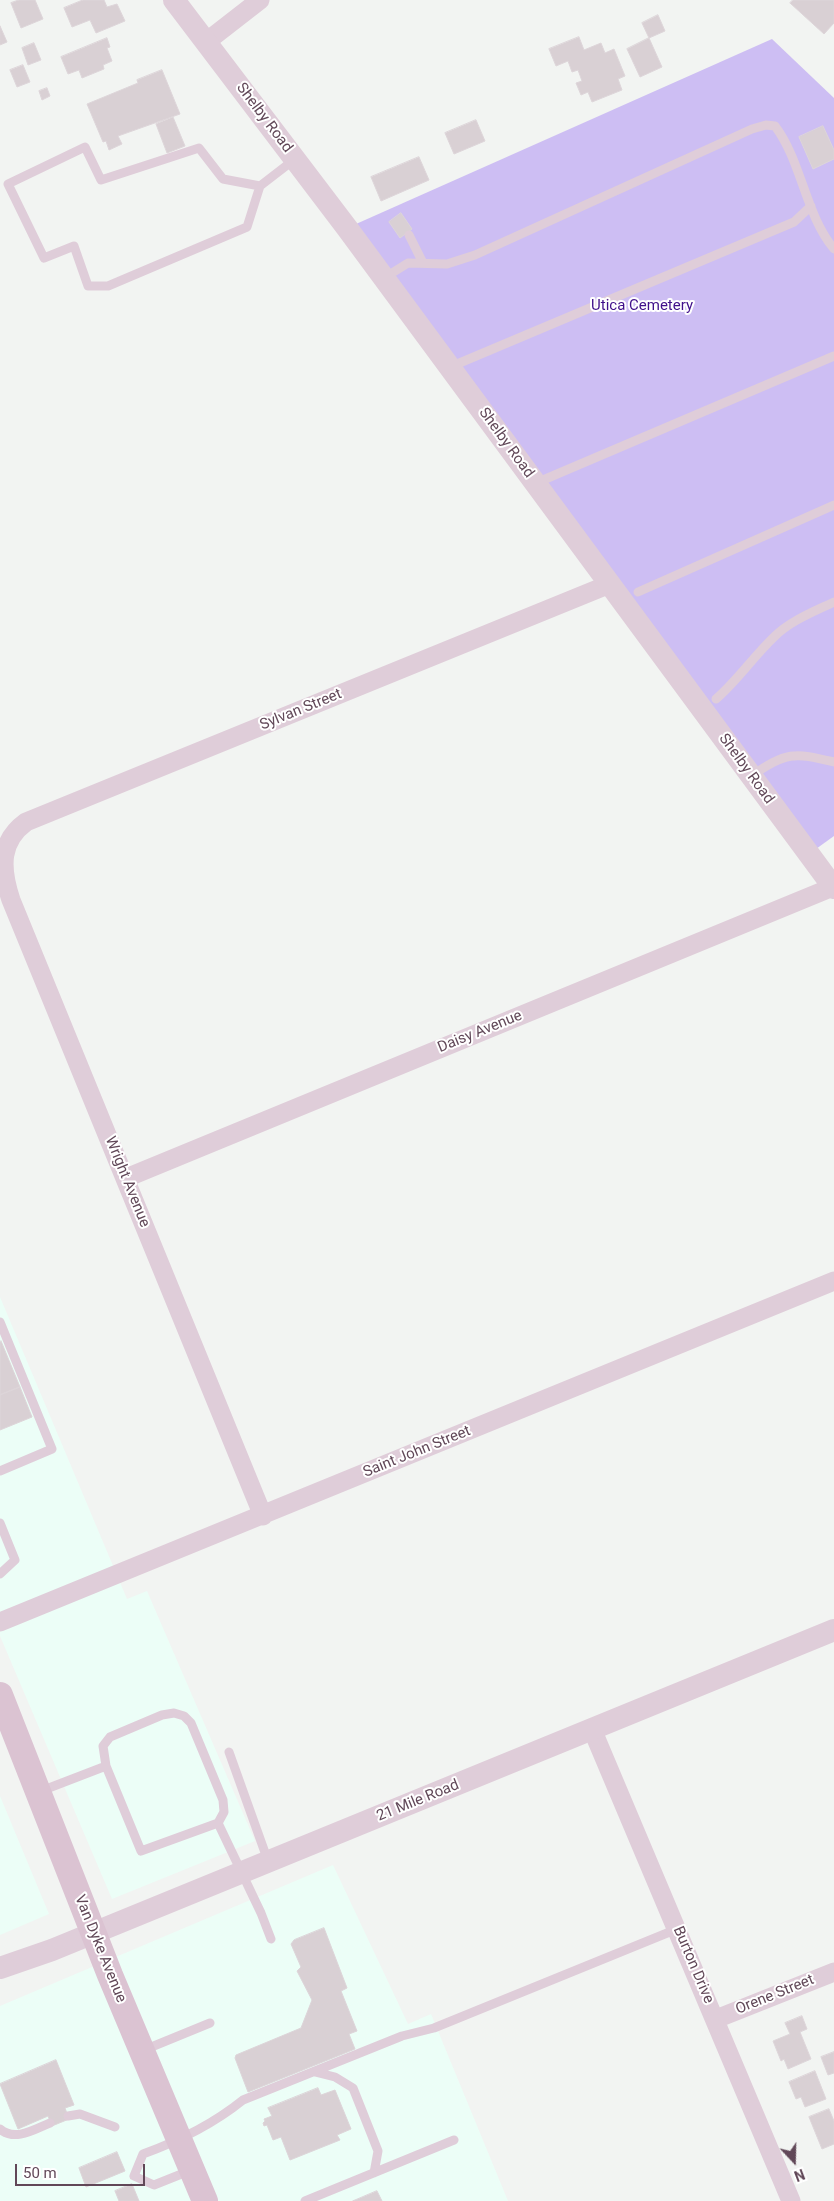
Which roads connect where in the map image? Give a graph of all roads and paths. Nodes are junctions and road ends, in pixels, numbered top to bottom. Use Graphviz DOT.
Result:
graph roads {
  1 [pos="174,0"];
  2 [pos="260,0"];
  3 [pos="206,42"];
  4 [pos="295,158"];
  5 [pos="260,186"];
  6 [pos="811,206"];
  7 [pos="408,235"];
  8 [pos="834,249"];
  9 [pos="423,263"];
  10 [pos="384,278"];
  11 [pos="834,356"];
  12 [pos="450,367"];
  13 [pos="536,484"];
  14 [pos="834,505"];
  15 [pos="610,584"];
  16 [pos="638,592"];
  17 [pos="834,602"];
  18 [pos="716,699"];
  19 [pos="834,762"];
  20 [pos="751,776"];
  21 [pos="1,847"];
  22 [pos="834,888"];
  23 [pos="126,1178"];
  24 [pos="834,1281"];
  25 [pos="0,1322"];
  26 [pos="0,1471"];
  27 [pos="264,1516"];
  28 [pos="0,1523"];
  29 [pos="0,1574"];
  30 [pos="0,1622"];
  31 [pos="834,1630"];
  32 [pos="0,1696"];
  33 [pos="592,1729"];
  34 [pos="229,1752"];
  35 [pos="106,1766"];
  36 [pos="39,1792"];
  37 [pos="218,1822"];
  38 [pos="268,1862"];
  39 [pos="241,1874"];
  40 [pos="678,1928"];
  41 [pos="94,1933"];
  42 [pos="271,1939"];
  43 [pos="0,1968"];
  44 [pos="834,1972"];
  45 [pos="716,2019"];
  46 [pos="210,2023"];
  47 [pos="143,2050"];
  48 [pos="311,2072"];
  49 [pos="68,2116"];
  50 [pos="50,2123"];
  51 [pos="115,2127"];
  52 [pos="0,2130"];
  53 [pos="454,2140"];
  54 [pos="179,2141"];
  55 [pos="192,2170"];
  56 [pos="374,2173"];
  57 [pos="205,2201"];
  58 [pos="304,2201"];
  59 [pos="791,2201"];
  1 -- 3 [label="street, Shelby Road"];
  2 -- 3 [label="street"];
  3 -- 4 [label="street, Shelby Road"];
  4 -- 5 [label="lane"];
  4 -- 10 [label="street, Shelby Road"];
  5 -- 5 [label="lane"];
  6 -- 8 [label="lane"];
  6 -- 9 [label="lane"];
  6 -- 12 [label="lane"];
  7 -- 9 [label="lane"];
  9 -- 10 [label="lane"];
  10 -- 12 [label="street, Shelby Road"];
  11 -- 13 [label="lane"];
  12 -- 13 [label="street, Shelby Road"];
  13 -- 15 [label="street, Shelby Road"];
  14 -- 16 [label="lane"];
  15 -- 20 [label="street, Shelby Road"];
  15 -- 21 [label="street, Sylvan Street"];
  17 -- 18 [label="lane"];
  19 -- 20 [label="lane"];
  20 -- 22 [label="street, Shelby Road"];
  21 -- 23 [label="street, Wright Avenue"];
  22 -- 23 [label="street, Daisy Avenue"];
  23 -- 27 [label="street, Wright Avenue"];
  24 -- 27 [label="street, Saint John Street"];
  25 -- 26 [label="lane"];
  27 -- 30 [label="street, Saint John Street"];
  28 -- 29 [label="lane"];
  31 -- 33 [label="street, 21 Mile Road"];
  32 -- 36 [label="main road, Van Dyke Avenue"];
  33 -- 38 [label="street, 21 Mile Road"];
  33 -- 40 [label="street, Burton Drive"];
  34 -- 38 [label="lane"];
  35 -- 36 [label="lane"];
  35 -- 37 [label="lane"];
  35 -- 37 [label="lane"];
  36 -- 41 [label="main road, Van Dyke Avenue"];
  37 -- 39 [label="lane"];
  38 -- 39 [label="street, 21 Mile Road"];
  39 -- 41 [label="street, 21 Mile Road"];
  39 -- 42 [label="lane"];
  40 -- 45 [label="street, Burton Drive"];
  40 -- 48 [label="lane"];
  41 -- 43 [label="street, 21 Mile Road"];
  41 -- 47 [label="main road, Van Dyke Avenue"];
  44 -- 45 [label="street, Orene Street"];
  45 -- 59 [label="street, Burton Drive"];
  46 -- 47 [label="lane"];
  47 -- 54 [label="main road, Van Dyke Avenue"];
  48 -- 54 [label="lane"];
  48 -- 56 [label="lane"];
  49 -- 51 [label="lane"];
  50 -- 52 [label="lane"];
  53 -- 56 [label="lane"];
  54 -- 55 [label="main road, Van Dyke Avenue"];
  54 -- 55 [label="lane"];
  55 -- 57 [label="main road, Van Dyke Avenue"];
  56 -- 58 [label="lane"];
}
